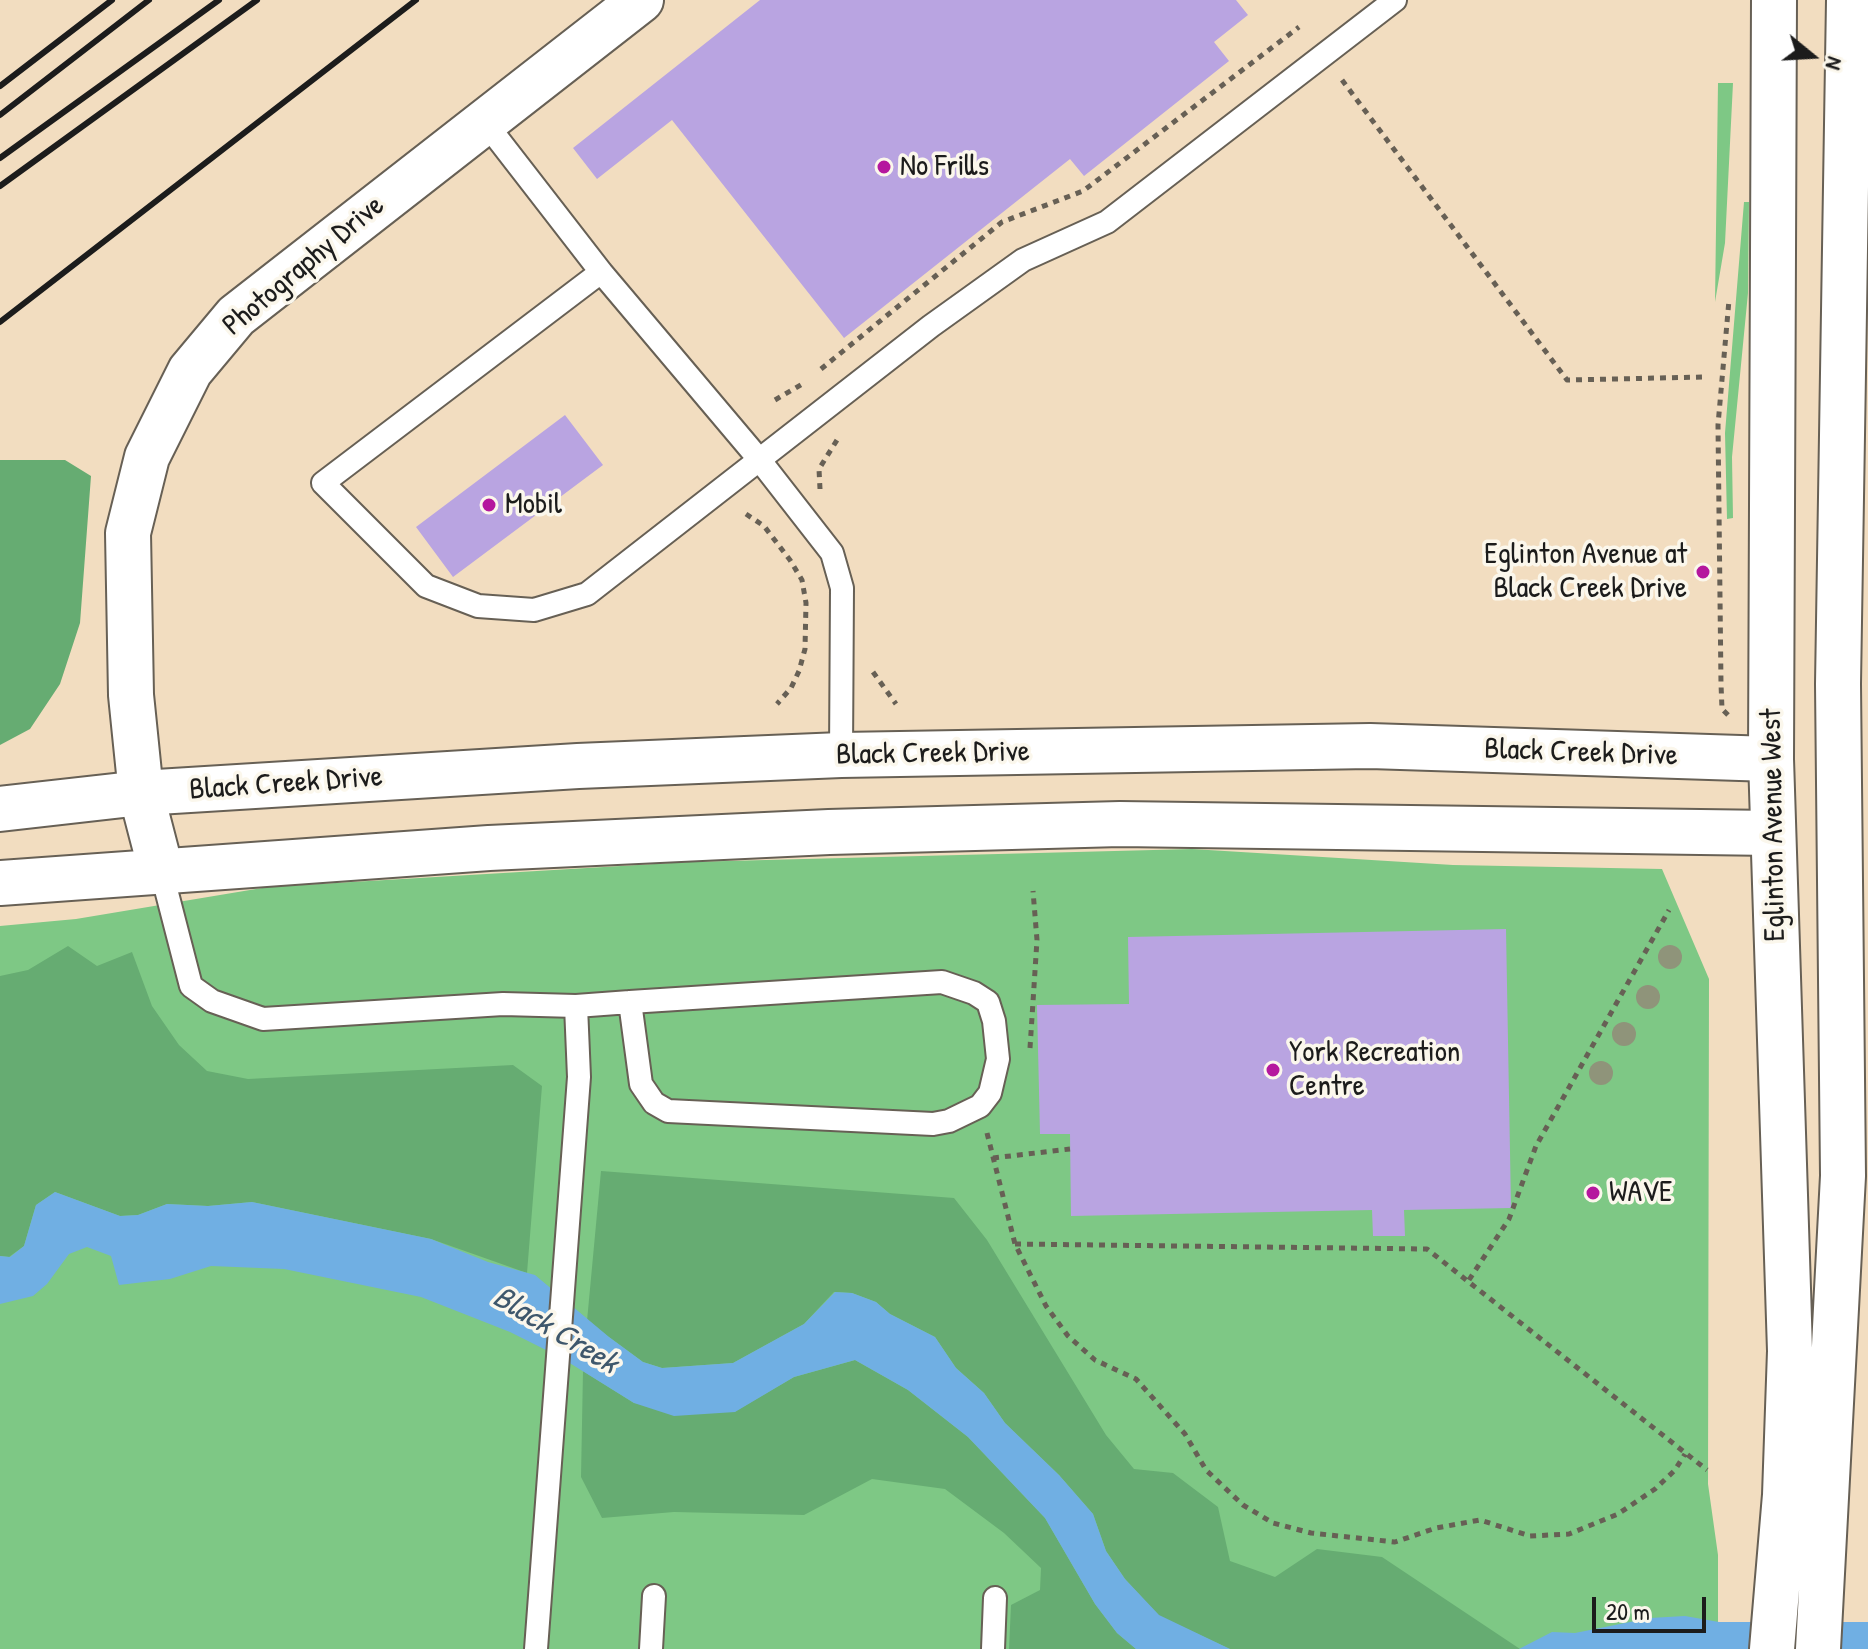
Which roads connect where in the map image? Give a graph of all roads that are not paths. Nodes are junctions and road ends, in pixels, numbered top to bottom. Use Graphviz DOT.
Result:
graph roads {
  1 [pos="641,0"];
  2 [pos="1395,0"];
  3 [pos="1774,0"];
  4 [pos="1849,0"];
  5 [pos="484,121"];
  6 [pos="601,272"];
  7 [pos="758,458"];
  8 [pos="841,755"];
  9 [pos="1771,759"];
  10 [pos="1853,759"];
  11 [pos="141,793"];
  12 [pos="0,809"];
  13 [pos="1773,833"];
  14 [pos="1854,836"];
  15 [pos="161,870"];
  16 [pos="0,883"];
  17 [pos="630,1002"];
  18 [pos="576,1006"];
  19 [pos="654,1596"];
  20 [pos="995,1598"];
  21 [pos="536,1644"];
  22 [pos="651,1649"];
  23 [pos="993,1649"];
  24 [pos="1772,1649"];
  25 [pos="1818,1649"];
  1 -- 5 [label="main road, Photography Drive"];
  2 -- 7 [label="lane"];
  3 -- 9 [label="main road, Eglinton Avenue West"];
  4 -- 10 [label="main road"];
  5 -- 6 [label="lane"];
  5 -- 11 [label="main road, Photography Drive"];
  6 -- 7 [label="lane"];
  6 -- 7 [label="lane"];
  7 -- 8 [label="lane"];
  8 -- 9 [label="main road, Black Creek Drive"];
  8 -- 11 [label="main road, Black Creek Drive"];
  9 -- 10 [label="main road, Black Creek Drive"];
  9 -- 13 [label="main road, Eglinton Avenue West"];
  10 -- 14 [label="main road"];
  11 -- 12 [label="main road, Black Creek Drive"];
  11 -- 15 [label="main road, Photography Drive"];
  13 -- 14 [label="main road"];
  13 -- 15 [label="main road"];
  13 -- 24 [label="main road, Eglinton Avenue West"];
  14 -- 25 [label="main road"];
  15 -- 16 [label="main road"];
  15 -- 18 [label="lane"];
  17 -- 17 [label="lane"];
  17 -- 18 [label="lane"];
  18 -- 21 [label="lane"];
  19 -- 22 [label="lane"];
  20 -- 23 [label="lane"];
}
